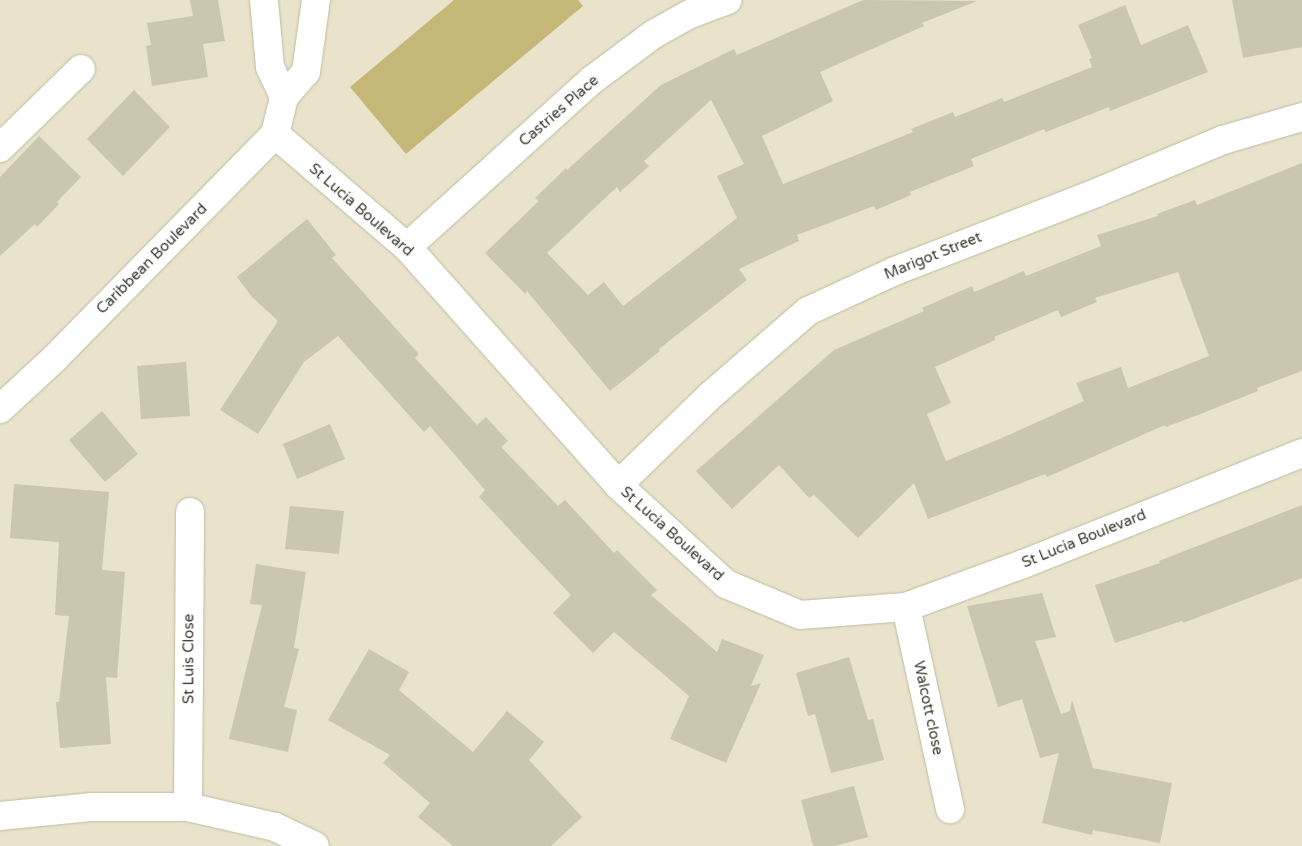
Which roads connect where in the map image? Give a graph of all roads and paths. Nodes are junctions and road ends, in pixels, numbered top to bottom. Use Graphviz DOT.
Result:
graph roads {
  1 [pos="264,0"];
  2 [pos="316,0"];
  3 [pos="728,0"];
  4 [pos="81,69"];
  5 [pos="284,97"];
  6 [pos="1302,117"];
  7 [pos="275,134"];
  8 [pos="0,148"];
  9 [pos="407,247"];
  10 [pos="0,409"];
  11 [pos="1302,453"];
  12 [pos="618,485"];
  13 [pos="190,512"];
  14 [pos="906,607"];
  15 [pos="188,807"];
  16 [pos="950,809"];
  17 [pos="0,816"];
  18 [pos="315,846"];
  1 -- 5 [label="street"];
  2 -- 5 [label="street"];
  3 -- 9 [label="street, Castries Place"];
  4 -- 8 [label="street"];
  5 -- 7 [label="street"];
  6 -- 12 [label="street, Marigot Street"];
  7 -- 9 [label="street, St Lucia Boulevard"];
  7 -- 10 [label="street, Caribbean Boulevard"];
  9 -- 12 [label="street, St Lucia Boulevard"];
  11 -- 14 [label="street, St Lucia Boulevard"];
  12 -- 14 [label="street, St Lucia Boulevard"];
  13 -- 15 [label="street, St Luis Close"];
  14 -- 16 [label="street, Walcott close"];
  15 -- 17 [label="street"];
  15 -- 18 [label="street"];
}
